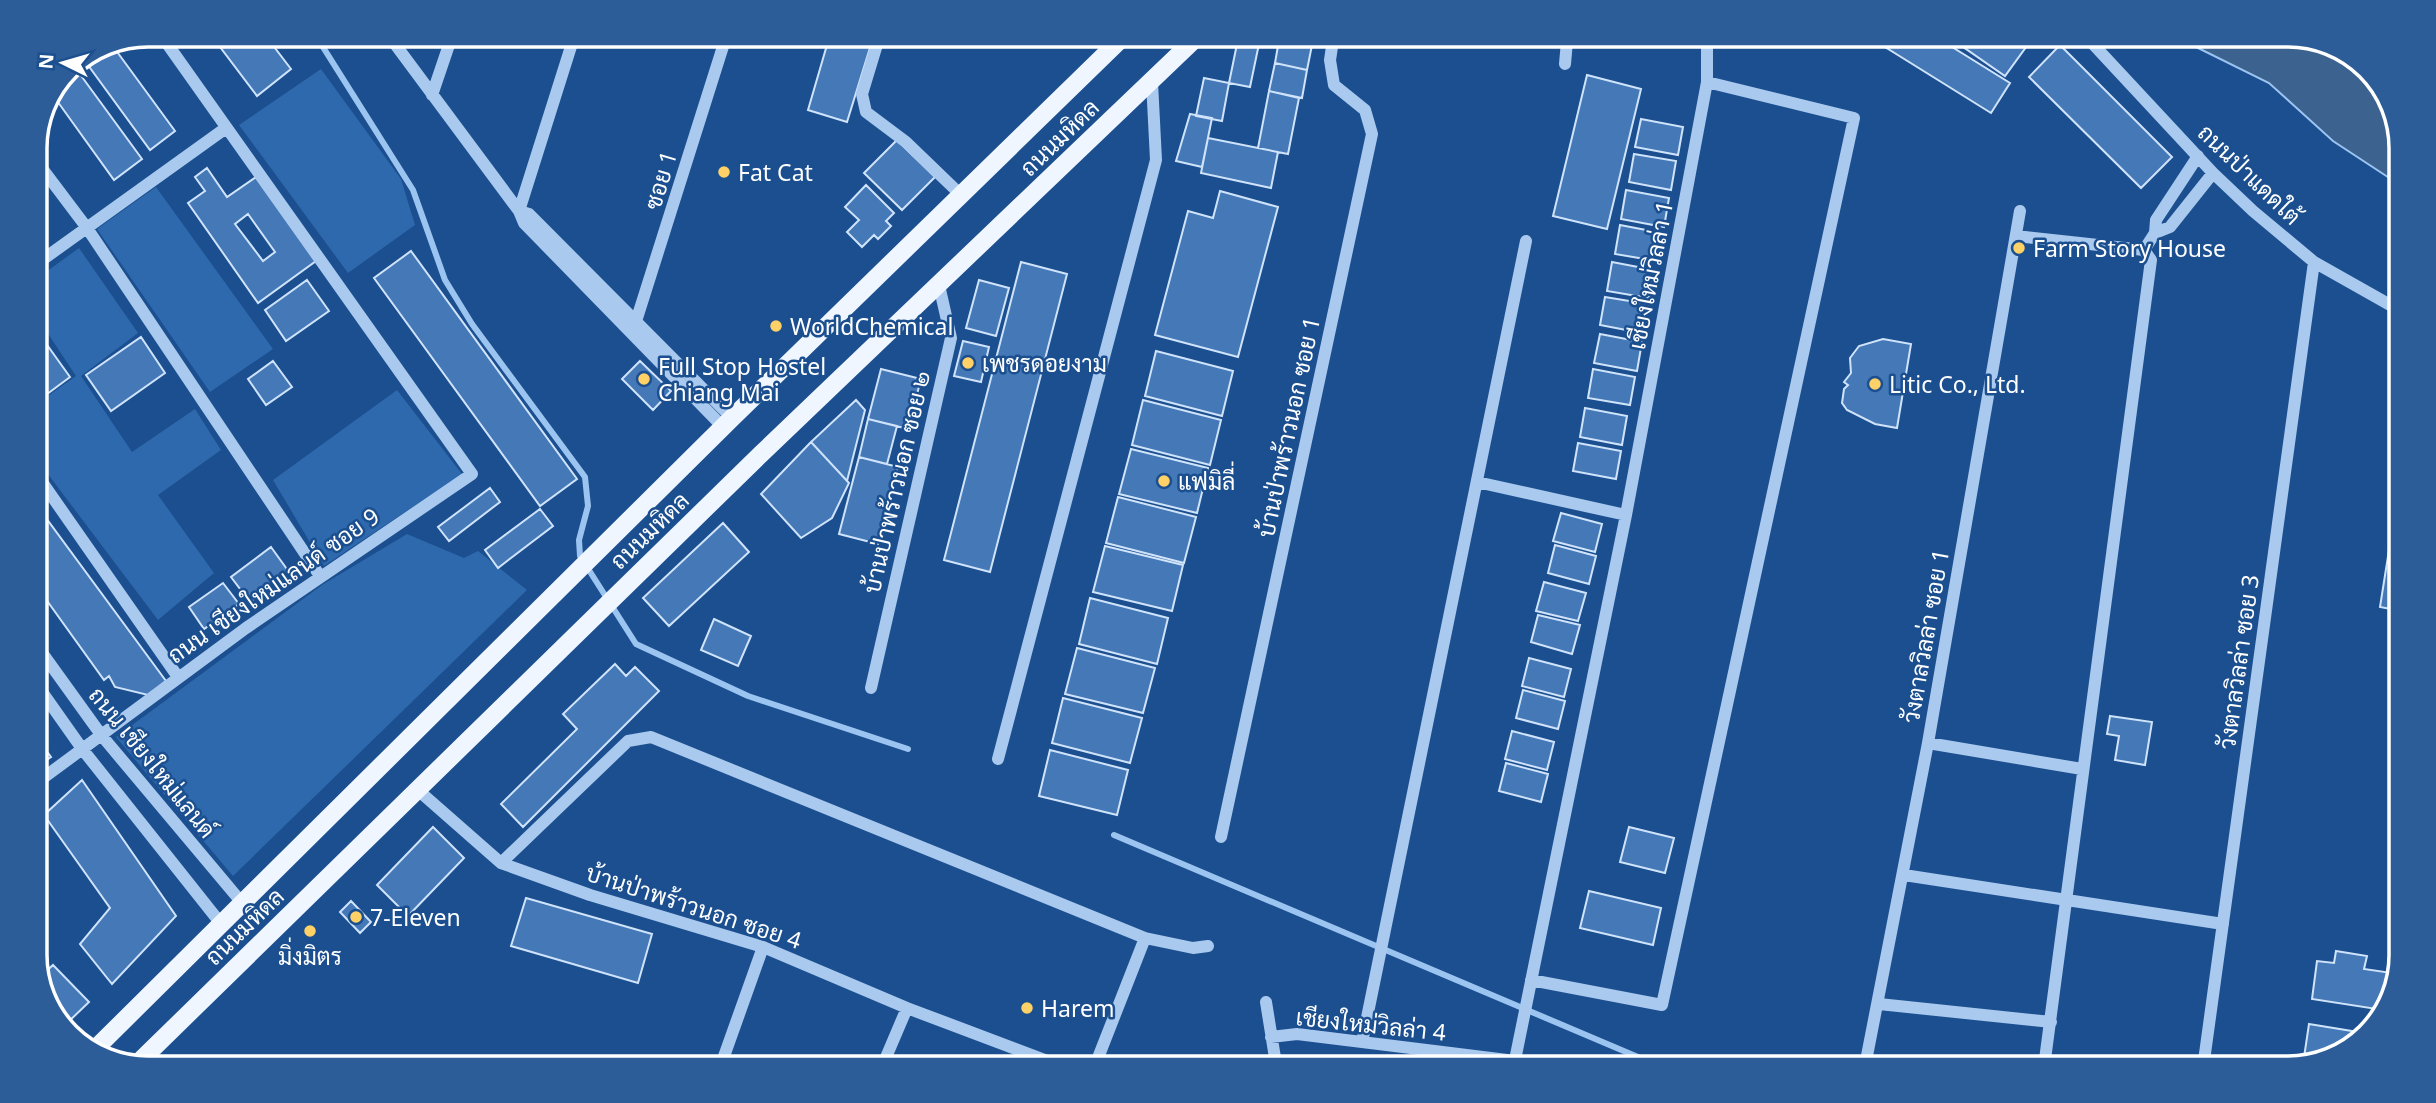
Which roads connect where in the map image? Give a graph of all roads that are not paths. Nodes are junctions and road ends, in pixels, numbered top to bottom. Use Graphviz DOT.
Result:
graph roads {
  1 [pos="169,47"];
  2 [pos="397,47"];
  3 [pos="448,47"];
  4 [pos="571,47"];
  5 [pos="723,47"];
  6 [pos="876,47"];
  7 [pos="1113,47"];
  8 [pos="1187,47"];
  9 [pos="1331,47"];
  10 [pos="1566,47"];
  11 [pos="1707,47"];
  12 [pos="2096,47"];
  13 [pos="1565,64"];
  14 [pos="1152,82"];
  15 [pos="1707,82"];
  16 [pos="432,95"];
  17 [pos="226,128"];
  18 [pos="2198,156"];
  19 [pos="2213,173"];
  20 [pos="47,175"];
  21 [pos="961,195"];
  22 [pos="519,211"];
  23 [pos="2020,211"];
  24 [pos="87,228"];
  25 [pos="2155,233"];
  26 [pos="2016,236"];
  27 [pos="1526,241"];
  28 [pos="2147,255"];
  29 [pos="47,256"];
  30 [pos="2314,262"];
  31 [pos="939,285"];
  32 [pos="2389,304"];
  33 [pos="635,329"];
  34 [pos="727,423"];
  35 [pos="1477,482"];
  36 [pos="47,489"];
  37 [pos="1626,515"];
  38 [pos="320,576"];
  39 [pos="47,660"];
  40 [pos="178,677"];
  41 [pos="871,688"];
  42 [pos="47,699"];
  43 [pos="102,736"];
  44 [pos="1928,743"];
  45 [pos="83,750"];
  46 [pos="998,759"];
  47 [pos="2082,769"];
  48 [pos="47,775"];
  49 [pos="419,791"];
  50 [pos="1221,837"];
  51 [pos="501,863"];
  52 [pos="1904,875"];
  53 [pos="2065,901"];
  54 [pos="243,904"];
  55 [pos="2223,924"];
  56 [pos="222,925"];
  57 [pos="1145,938"];
  58 [pos="1208,946"];
  59 [pos="763,947"];
  60 [pos="1531,980"];
  61 [pos="1266,1002"];
  62 [pos="1879,1004"];
  63 [pos="907,1008"];
  64 [pos="2051,1022"];
  65 [pos="1271,1037"];
  66 [pos="1362,1042"];
  67 [pos="101,1043"];
  68 [pos="145,1056"];
  69 [pos="724,1056"];
  70 [pos="887,1056"];
  71 [pos="1032,1056"];
  72 [pos="1099,1056"];
  73 [pos="1275,1056"];
  74 [pos="1481,1056"];
  75 [pos="1516,1056"];
  76 [pos="1867,1056"];
  77 [pos="2046,1056"];
  78 [pos="2205,1056"];
  1 -- 17 [label="street"];
  2 -- 16 [label="street"];
  3 -- 16 [label="street"];
  4 -- 22 [label="street"];
  5 -- 33 [label="street, ซอย 1"];
  6 -- 21 [label="street"];
  7 -- 21 [label="main road, ถนนมหิดล"];
  8 -- 14 [label="main road, ถนนมหิดล"];
  9 -- 50 [label="street, บ้านป่าพร้าวนอก ซอย 1"];
  10 -- 13 [label="street"];
  11 -- 15 [label="street, เชียงใหม่วิลล่า 1"];
  12 -- 18 [label="street, ถนนป่าแดดใต้"];
  14 -- 31 [label="main road, ถนนมหิดล"];
  14 -- 46 [label="street"];
  15 -- 37 [label="street, เชียงใหม่วิลล่า 1"];
  15 -- 60 [label="street"];
  16 -- 22 [label="street"];
  17 -- 24 [label="street"];
  17 -- 38 [label="street, ถนน เชียงใหม่แลนด์ ซอย 9"];
  18 -- 19 [label="street, ถนนป่าแดดใต้"];
  18 -- 25 [label="street"];
  19 -- 25 [label="street"];
  19 -- 30 [label="street, ถนนป่าแดดใต้"];
  20 -- 24 [label="street"];
  21 -- 34 [label="main road, ถนนมหิดล"];
  22 -- 33 [label="street"];
  23 -- 26 [label="street, วังตาลวิลล่า ซอย 1"];
  24 -- 29 [label="street"];
  24 -- 38 [label="street"];
  25 -- 28 [label="street"];
  26 -- 28 [label="street"];
  26 -- 44 [label="street, วังตาลวิลล่า ซอย 1"];
  27 -- 35 [label="street"];
  28 -- 47 [label="street"];
  30 -- 32 [label="street, ถนนป่าแดดใต้"];
  30 -- 55 [label="street, วังตาลวิลล่า ซอย 3"];
  31 -- 41 [label="street, บ้านป่าพร้าวนอก ซอย ๒"];
  31 -- 49 [label="main road, ถนนมหิดล"];
  33 -- 34 [label="street"];
  34 -- 54 [label="main road, ถนนมหิดล"];
  35 -- 37 [label="street"];
  35 -- 66 [label="street"];
  36 -- 40 [label="street"];
  37 -- 60 [label="street, เชียงใหม่วิลล่า 1"];
  38 -- 40 [label="street, ถนน เชียงใหม่แลนด์ ซอย 9"];
  39 -- 43 [label="street, ถนน เชียงใหม่แลนด์"];
  40 -- 43 [label="street, ถนน เชียงใหม่แลนด์ ซอย 9"];
  42 -- 45 [label="street, ถนน เชียงใหม่แลนด์"];
  43 -- 45 [label="street, ถนน เชียงใหม่แลนด์ ซอย 9"];
  43 -- 54 [label="street, ถนน เชียงใหม่แลนด์"];
  44 -- 47 [label="street"];
  44 -- 52 [label="street, วังตาลวิลล่า ซอย 1"];
  45 -- 48 [label="street, ถนน เชียงใหม่แลนด์ ซอย 9"];
  45 -- 56 [label="street, ถนน เชียงใหม่แลนด์"];
  47 -- 53 [label="street"];
  49 -- 51 [label="street, บ้านป่าพร้าวนอก ซอย 4"];
  49 -- 68 [label="main road, ถนนมหิดล"];
  51 -- 57 [label="street"];
  51 -- 59 [label="street, บ้านป่าพร้าวนอก ซอย 4"];
  52 -- 53 [label="street"];
  52 -- 62 [label="street, วังตาลวิลล่า ซอย 1"];
  53 -- 55 [label="street"];
  53 -- 64 [label="street"];
  54 -- 56 [label="main road, ถนนมหิดล"];
  55 -- 78 [label="street, วังตาลวิลล่า ซอย 3"];
  56 -- 67 [label="main road, ถนนมหิดล"];
  57 -- 58 [label="street"];
  57 -- 72 [label="street"];
  59 -- 63 [label="street, บ้านป่าพร้าวนอก ซอย 4"];
  59 -- 69 [label="street"];
  60 -- 75 [label="street, เชียงใหม่วิลล่า 1"];
  61 -- 65 [label="street"];
  62 -- 64 [label="street"];
  62 -- 76 [label="street, วังตาลวิลล่า ซอย 1"];
  63 -- 70 [label="street"];
  63 -- 71 [label="street, บ้านป่าพร้าวนอก ซอย 4"];
  64 -- 77 [label="street"];
  65 -- 66 [label="street, เชียงใหม่วิลล่า 4"];
  65 -- 73 [label="street"];
  66 -- 74 [label="street, เชียงใหม่วิลล่า 4"];
}
